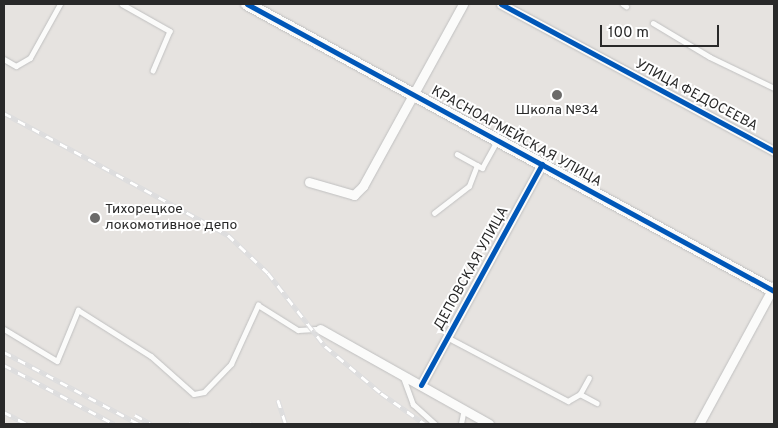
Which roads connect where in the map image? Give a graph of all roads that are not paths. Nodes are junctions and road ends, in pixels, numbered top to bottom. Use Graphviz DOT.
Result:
graph roads {
  1 [pos="60,4"];
  2 [pos="122,4"];
  3 [pos="247,4"];
  4 [pos="463,4"];
  5 [pos="501,4"];
  6 [pos="653,22"];
  7 [pos="4,59"];
  8 [pos="152,71"];
  9 [pos="774,88"];
  10 [pos="414,94"];
  11 [pos="497,140"];
  12 [pos="774,151"];
  13 [pos="457,154"];
  14 [pos="542,164"];
  15 [pos="477,165"];
  16 [pos="309,182"];
  17 [pos="434,213"];
  18 [pos="774,289"];
  19 [pos="4,329"];
  20 [pos="320,329"];
  21 [pos="447,337"];
  22 [pos="403,375"];
  23 [pos="589,378"];
  24 [pos="421,385"];
  25 [pos="580,394"];
  26 [pos="597,403"];
  27 [pos="464,409"];
  28 [pos="436,424"];
  29 [pos="461,424"];
  30 [pos="490,424"];
  31 [pos="699,424"];
  1 -- 7 [label="lane"];
  2 -- 8 [label="lane"];
  3 -- 10 [label="street, КРАСНОАРМЕЙСКАЯ УЛИЦА"];
  4 -- 10 [label="street"];
  5 -- 12 [label="street, УЛИЦА ФЕДОСЕЕВА"];
  6 -- 9 [label="lane"];
  10 -- 11 [label="street, КРАСНОАРМЕЙСКАЯ УЛИЦА"];
  10 -- 16 [label="street"];
  11 -- 14 [label="street, КРАСНОАРМЕЙСКАЯ УЛИЦА"];
  11 -- 15 [label="lane"];
  13 -- 15 [label="lane"];
  14 -- 18 [label="street, КРАСНОАРМЕЙСКАЯ УЛИЦА"];
  14 -- 21 [label="street, ДЕПОВСКАЯ УЛИЦА"];
  15 -- 17 [label="lane"];
  18 -- 31 [label="street"];
  19 -- 20 [label="lane"];
  20 -- 22 [label="street"];
  21 -- 24 [label="street, ДЕПОВСКАЯ УЛИЦА"];
  21 -- 25 [label="lane"];
  22 -- 24 [label="street"];
  22 -- 28 [label="lane"];
  23 -- 25 [label="lane"];
  24 -- 27 [label="street"];
  25 -- 26 [label="lane"];
  27 -- 29 [label="lane"];
  27 -- 30 [label="street"];
}
